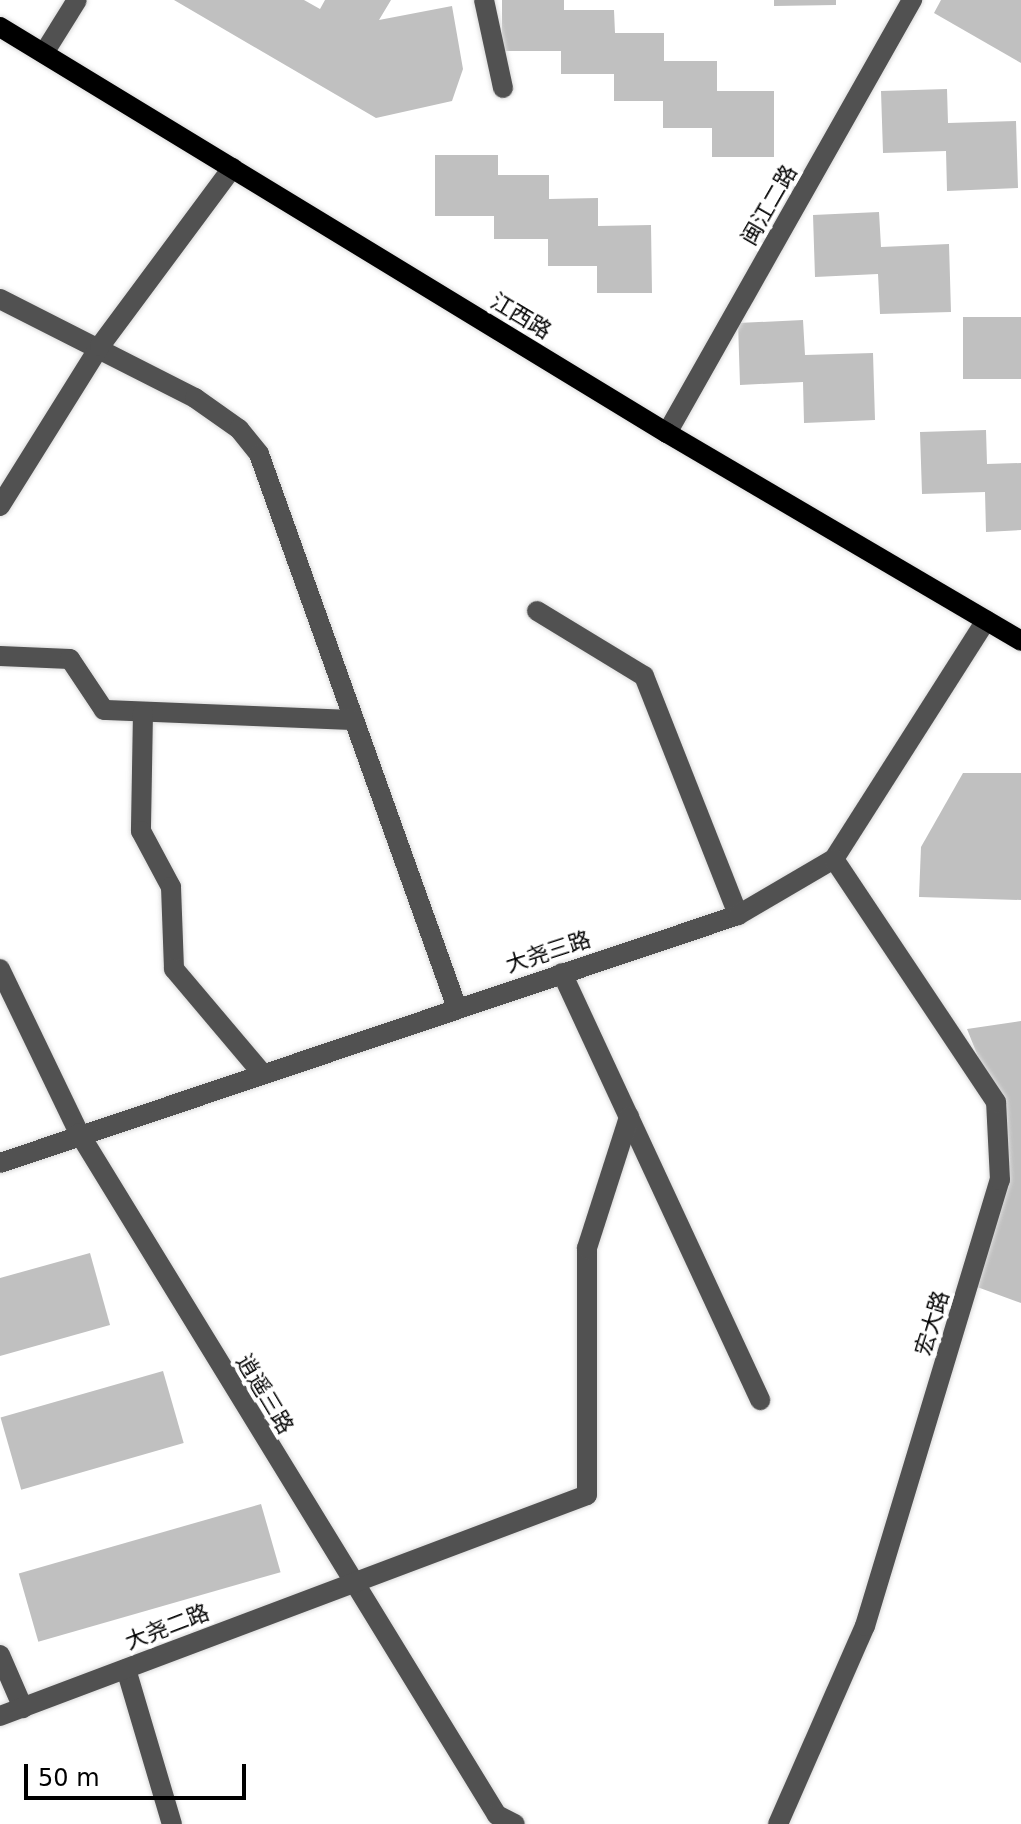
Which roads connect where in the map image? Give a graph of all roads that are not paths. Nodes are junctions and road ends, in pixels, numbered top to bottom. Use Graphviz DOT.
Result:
graph roads {
  1 [pos="77,0"];
  2 [pos="484,0"];
  3 [pos="912,0"];
  4 [pos="0,27"];
  5 [pos="44,53"];
  6 [pos="503,88"];
  7 [pos="232,168"];
  8 [pos="0,299"];
  9 [pos="100,346"];
  10 [pos="667,433"];
  11 [pos="0,506"];
  12 [pos="537,611"];
  13 [pos="986,620"];
  14 [pos="1021,641"];
  15 [pos="0,656"];
  16 [pos="143,712"];
  17 [pos="354,720"];
  18 [pos="834,859"];
  19 [pos="738,915"];
  20 [pos="0,969"];
  21 [pos="562,973"];
  22 [pos="457,1008"];
  23 [pos="262,1073"];
  24 [pos="629,1117"];
  25 [pos="79,1133"];
  26 [pos="0,1163"];
  27 [pos="760,1400"];
  28 [pos="352,1583"];
  29 [pos="0,1655"];
  30 [pos="126,1669"];
  31 [pos="23,1708"];
  32 [pos="0,1716"];
  33 [pos="502,1821"];
  34 [pos="172,1824"];
  35 [pos="778,1824"];
  1 -- 5 [label="street"];
  2 -- 6 [label="street"];
  3 -- 10 [label="street, 闽江二路"];
  4 -- 5 [label="main road, 江西路"];
  5 -- 7 [label="main road, 江西路"];
  7 -- 9 [label="street"];
  7 -- 10 [label="main road, 江西路"];
  8 -- 9 [label="street"];
  9 -- 11 [label="street"];
  9 -- 17 [label="street"];
  10 -- 13 [label="main road, 江西路"];
  12 -- 19 [label="street"];
  13 -- 14 [label="main road, 江西路"];
  13 -- 18 [label="street, 大尧三路"];
  15 -- 16 [label="street"];
  16 -- 17 [label="street"];
  16 -- 23 [label="street"];
  17 -- 22 [label="street"];
  18 -- 19 [label="street, 大尧三路"];
  18 -- 35 [label="street, 宏大路"];
  19 -- 21 [label="street, 大尧三路"];
  20 -- 25 [label="street, 逍遥三路"];
  21 -- 22 [label="street, 大尧三路"];
  21 -- 24 [label="street"];
  22 -- 23 [label="street, 大尧三路"];
  23 -- 25 [label="street, 大尧三路"];
  24 -- 27 [label="street"];
  24 -- 28 [label="street, 大尧二路"];
  25 -- 26 [label="street, 大尧三路"];
  25 -- 28 [label="street, 逍遥三路"];
  28 -- 30 [label="street, 大尧二路"];
  28 -- 33 [label="street, 逍遥三路"];
  29 -- 31 [label="street"];
  30 -- 31 [label="street, 大尧二路"];
  30 -- 34 [label="street"];
  31 -- 32 [label="street, 大尧二路"];
}
